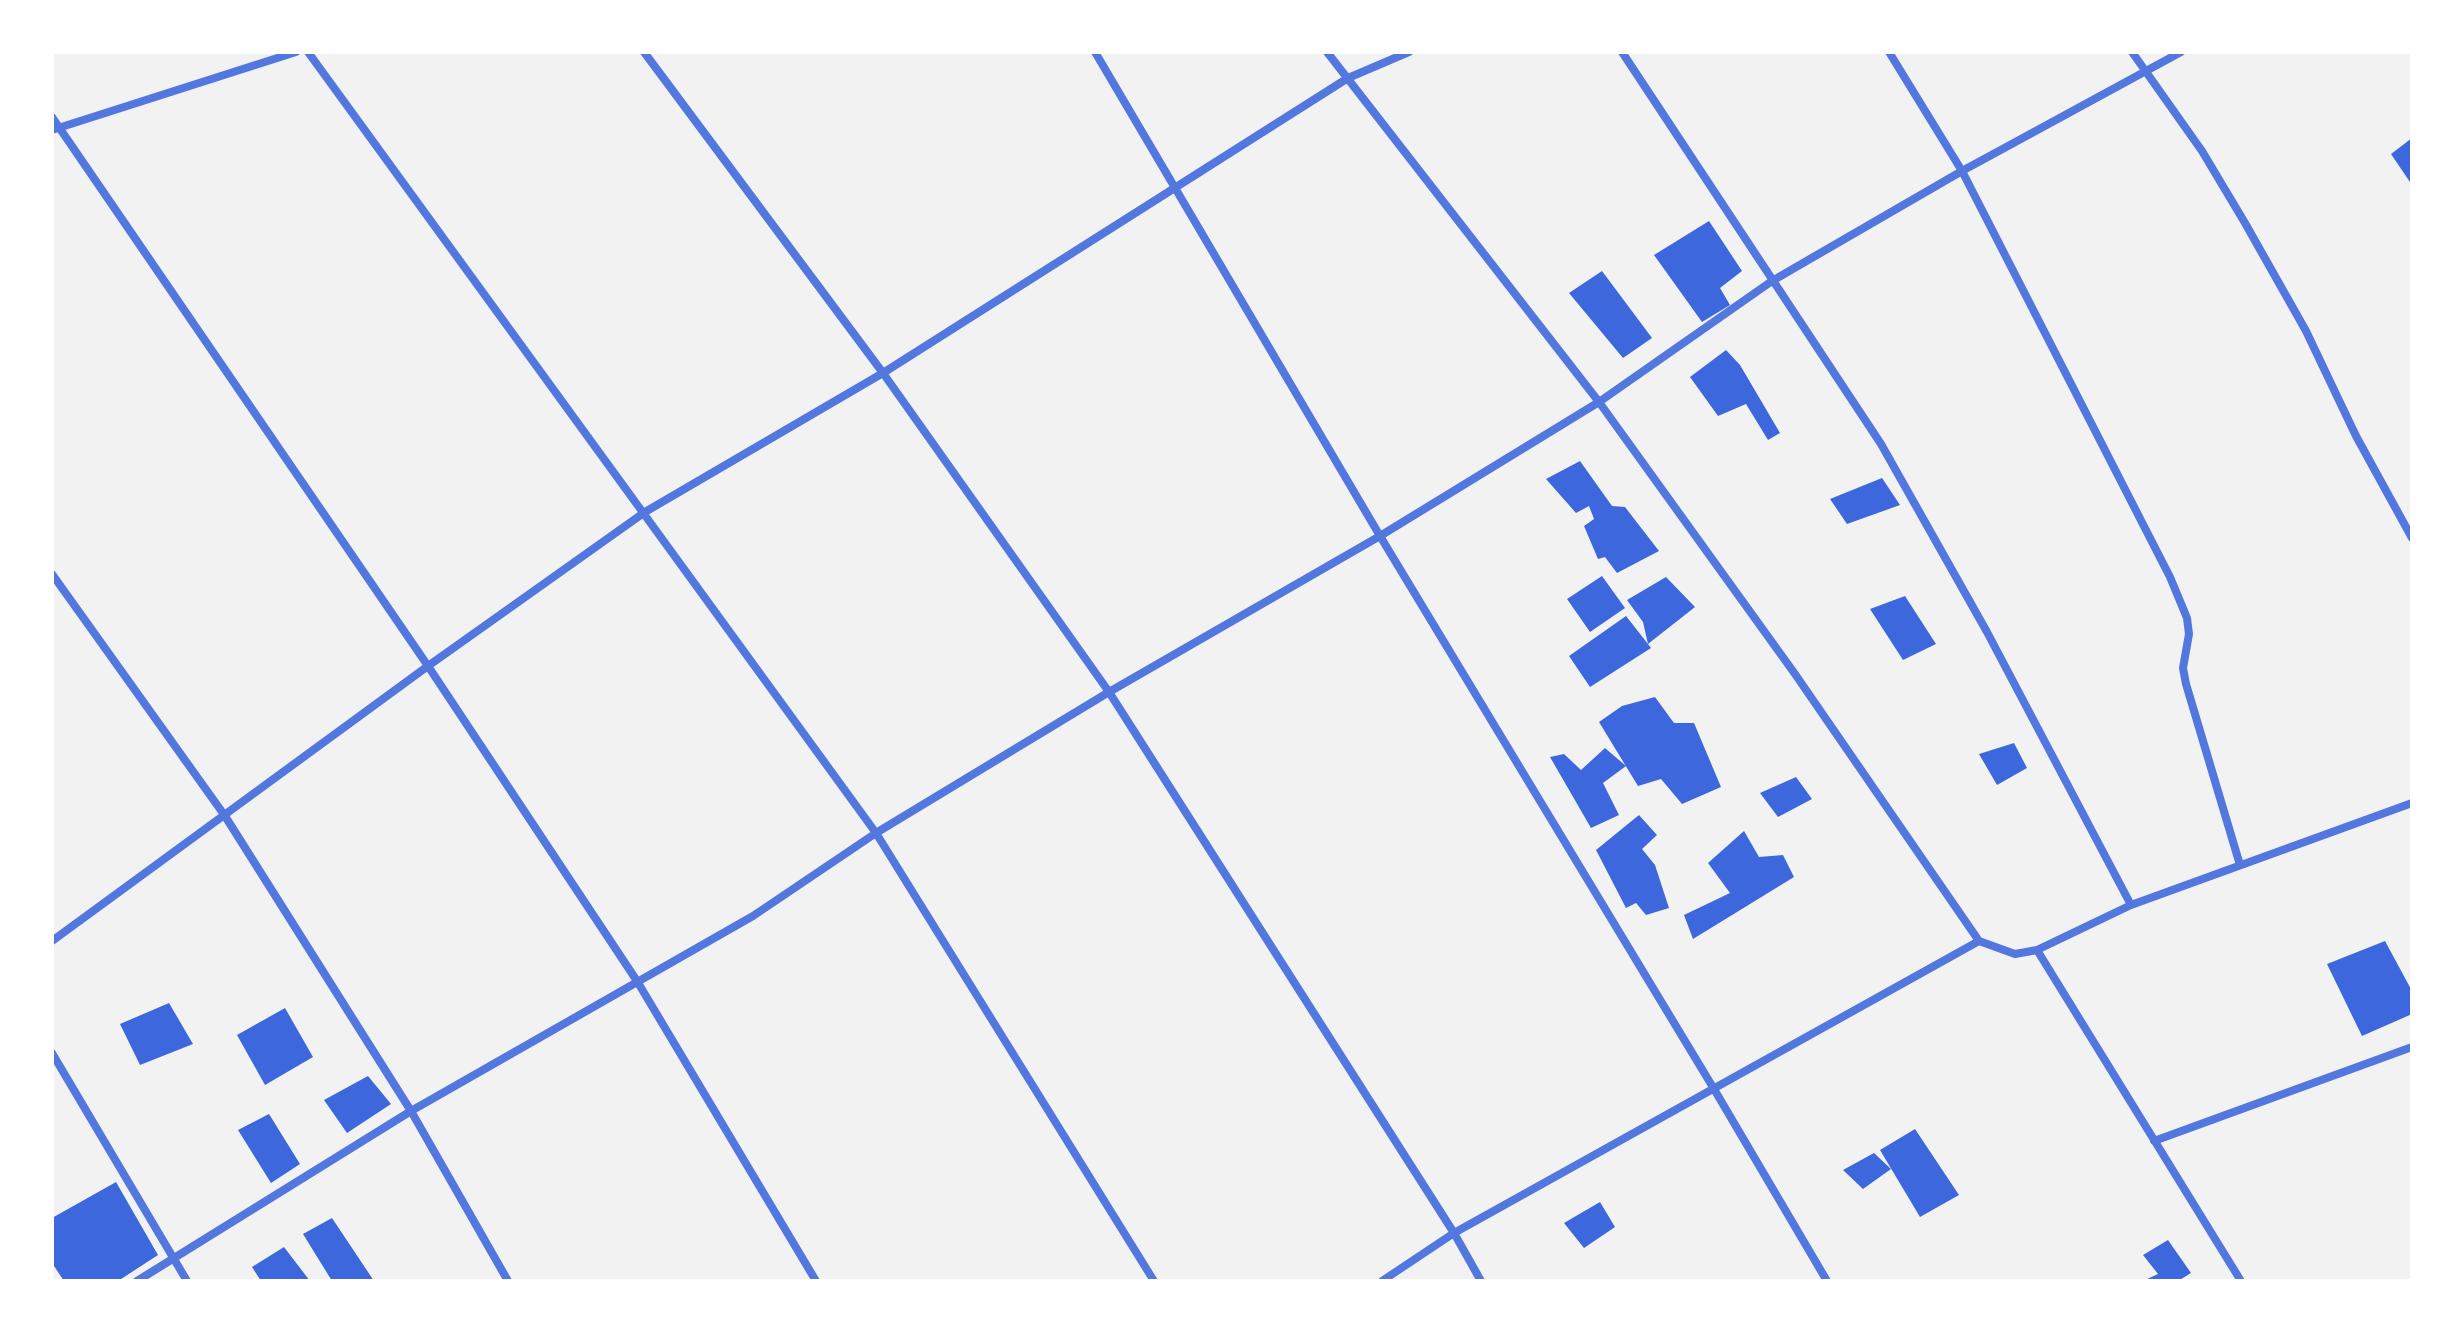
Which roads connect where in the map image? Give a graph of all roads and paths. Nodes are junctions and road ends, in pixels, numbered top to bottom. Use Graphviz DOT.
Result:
graph roads {
  1 [pos="296,52"];
  2 [pos="308,52"];
  3 [pos="644,52"];
  4 [pos="1095,52"];
  5 [pos="1327,52"];
  6 [pos="1409,52"];
  7 [pos="1622,52"];
  8 [pos="1889,52"];
  9 [pos="2132,52"];
  10 [pos="2181,52"];
  11 [pos="2145,72"];
  12 [pos="1348,78"];
  13 [pos="52,117"];
  14 [pos="55,129"];
  15 [pos="1962,171"];
  16 [pos="1176,188"];
  17 [pos="1772,281"];
  18 [pos="883,373"];
  19 [pos="1599,402"];
  20 [pos="645,512"];
  21 [pos="1380,536"];
  22 [pos="2412,538"];
  23 [pos="52,574"];
  24 [pos="428,666"];
  25 [pos="1109,692"];
  26 [pos="2412,803"];
  27 [pos="225,816"];
  28 [pos="876,833"];
  29 [pos="2240,865"];
  30 [pos="2131,905"];
  31 [pos="52,941"];
  32 [pos="1979,941"];
  33 [pos="2037,950"];
  34 [pos="637,981"];
  35 [pos="2412,1047"];
  36 [pos="52,1053"];
  37 [pos="1714,1089"];
  38 [pos="411,1111"];
  39 [pos="2154,1141"];
  40 [pos="1454,1233"];
  41 [pos="173,1258"];
  42 [pos="137,1281"];
  43 [pos="187,1281"];
  44 [pos="508,1281"];
  45 [pos="816,1281"];
  46 [pos="1154,1281"];
  47 [pos="1382,1281"];
  48 [pos="1481,1281"];
  49 [pos="1827,1281"];
  50 [pos="2241,1281"];
  1 -- 14 [label="street"];
  2 -- 20 [label="street"];
  3 -- 18 [label="street"];
  4 -- 16 [label="street"];
  5 -- 12 [label="street"];
  6 -- 12 [label="street"];
  7 -- 17 [label="street"];
  8 -- 15 [label="street"];
  9 -- 11 [label="street"];
  10 -- 11 [label="street"];
  11 -- 15 [label="street"];
  11 -- 22 [label="street"];
  12 -- 16 [label="street"];
  12 -- 19 [label="street"];
  13 -- 14 [label="street"];
  14 -- 24 [label="street"];
  15 -- 17 [label="street"];
  15 -- 29 [label="street"];
  16 -- 18 [label="street"];
  16 -- 21 [label="street"];
  17 -- 19 [label="street"];
  17 -- 30 [label="street"];
  18 -- 20 [label="street"];
  18 -- 25 [label="street"];
  19 -- 21 [label="street"];
  19 -- 32 [label="street"];
  20 -- 24 [label="street"];
  20 -- 28 [label="street"];
  21 -- 25 [label="street"];
  21 -- 37 [label="street"];
  23 -- 27 [label="street"];
  24 -- 27 [label="street"];
  24 -- 34 [label="street"];
  25 -- 28 [label="street"];
  25 -- 40 [label="street"];
  26 -- 29 [label="street"];
  27 -- 31 [label="street"];
  27 -- 38 [label="street"];
  28 -- 34 [label="street"];
  28 -- 46 [label="street"];
  29 -- 30 [label="street"];
  30 -- 33 [label="street"];
  32 -- 33 [label="street"];
  32 -- 37 [label="street"];
  33 -- 39 [label="street"];
  34 -- 38 [label="street"];
  34 -- 45 [label="street"];
  35 -- 39 [label="street"];
  36 -- 41 [label="street"];
  37 -- 40 [label="street"];
  37 -- 49 [label="street"];
  38 -- 41 [label="street"];
  38 -- 44 [label="street"];
  39 -- 50 [label="street"];
  40 -- 47 [label="street"];
  40 -- 48 [label="street"];
  41 -- 42 [label="street"];
  41 -- 43 [label="street"];
}
